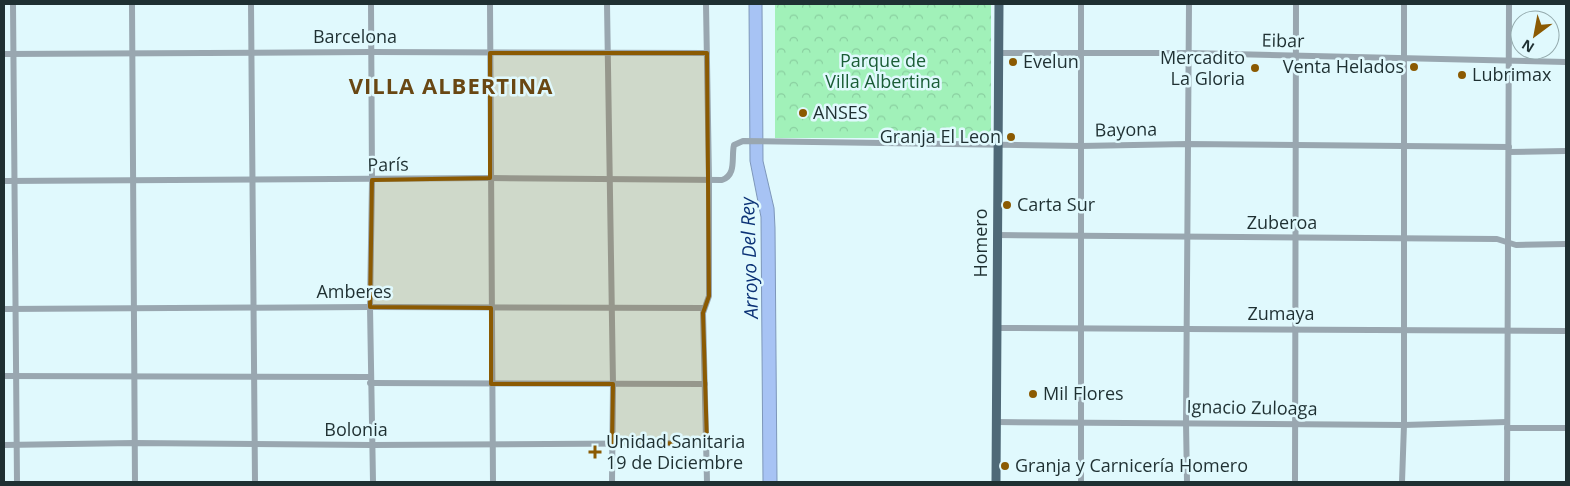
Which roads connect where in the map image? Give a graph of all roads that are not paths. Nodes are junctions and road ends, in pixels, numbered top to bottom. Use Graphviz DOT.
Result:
graph roads {
  1 [pos="13,4"];
  2 [pos="132,4"];
  3 [pos="251,4"];
  4 [pos="370,4"];
  5 [pos="490,4"];
  6 [pos="607,4"];
  7 [pos="706,4"];
  8 [pos="999,4"];
  9 [pos="1081,4"];
  10 [pos="1189,4"];
  11 [pos="1296,4"];
  12 [pos="1404,4"];
  13 [pos="1509,4"];
  14 [pos="371,52"];
  15 [pos="251,53"];
  16 [pos="490,53"];
  17 [pos="607,53"];
  18 [pos="707,53"];
  19 [pos="999,53"];
  20 [pos="1081,53"];
  21 [pos="1189,53"];
  22 [pos="4,54"];
  23 [pos="13,54"];
  24 [pos="132,54"];
  25 [pos="1296,56"];
  26 [pos="1403,57"];
  27 [pos="1510,60"];
  28 [pos="1566,62"];
  29 [pos="743,141"];
  30 [pos="997,144"];
  31 [pos="1187,144"];
  32 [pos="1081,146"];
  33 [pos="1295,146"];
  34 [pos="1403,147"];
  35 [pos="1508,150"];
  36 [pos="1566,151"];
  37 [pos="490,178"];
  38 [pos="609,178"];
  39 [pos="252,180"];
  40 [pos="372,180"];
  41 [pos="709,180"];
  42 [pos="4,181"];
  43 [pos="14,181"];
  44 [pos="133,181"];
  45 [pos="997,235"];
  46 [pos="1081,236"];
  47 [pos="1187,237"];
  48 [pos="1296,238"];
  49 [pos="1402,238"];
  50 [pos="1507,241"];
  51 [pos="1566,244"];
  52 [pos="253,307"];
  53 [pos="370,307"];
  54 [pos="133,308"];
  55 [pos="491,308"];
  56 [pos="611,308"];
  57 [pos="704,308"];
  58 [pos="4,310"];
  59 [pos="15,310"];
  60 [pos="996,328"];
  61 [pos="1080,329"];
  62 [pos="1294,329"];
  63 [pos="1187,330"];
  64 [pos="1508,330"];
  65 [pos="1402,331"];
  66 [pos="1566,332"];
  67 [pos="4,376"];
  68 [pos="16,376"];
  69 [pos="134,376"];
  70 [pos="254,377"];
  71 [pos="370,380"];
  72 [pos="491,384"];
  73 [pos="613,384"];
  74 [pos="705,384"];
  75 [pos="996,422"];
  76 [pos="1186,422"];
  77 [pos="1080,423"];
  78 [pos="1295,424"];
  79 [pos="1404,425"];
  80 [pos="1507,425"];
  81 [pos="1566,428"];
  82 [pos="134,442"];
  83 [pos="707,443"];
  84 [pos="255,444"];
  85 [pos="612,444"];
  86 [pos="4,445"];
  87 [pos="17,445"];
  88 [pos="372,445"];
  89 [pos="492,445"];
  90 [pos="17,482"];
  91 [pos="135,482"];
  92 [pos="255,482"];
  93 [pos="373,482"];
  94 [pos="493,482"];
  95 [pos="612,482"];
  96 [pos="707,482"];
  97 [pos="996,482"];
  98 [pos="1081,482"];
  99 [pos="1186,482"];
  100 [pos="1295,482"];
  101 [pos="1402,482"];
  102 [pos="1507,482"];
  1 -- 23 [label="street"];
  2 -- 24 [label="street"];
  3 -- 15 [label="street"];
  4 -- 14 [label="street"];
  5 -- 16 [label="street"];
  6 -- 17 [label="street"];
  7 -- 18 [label="street"];
  8 -- 19 [label="main road, Homero"];
  9 -- 20 [label="street"];
  10 -- 21 [label="street"];
  11 -- 25 [label="street"];
  12 -- 26 [label="street"];
  13 -- 27 [label="street"];
  14 -- 15 [label="street, Barcelona"];
  14 -- 16 [label="street, Barcelona"];
  14 -- 40 [label="street"];
  15 -- 24 [label="street, Barcelona"];
  15 -- 39 [label="street"];
  16 -- 17 [label="street, Barcelona"];
  16 -- 37 [label="street"];
  17 -- 18 [label="street, Barcelona"];
  17 -- 38 [label="street"];
  18 -- 41 [label="street"];
  19 -- 20 [label="street, Eibar"];
  19 -- 30 [label="main road, Homero"];
  20 -- 21 [label="street, Eibar"];
  20 -- 32 [label="street"];
  21 -- 25 [label="street, Eibar"];
  21 -- 31 [label="street"];
  22 -- 23 [label="street, Barcelona"];
  23 -- 24 [label="street, Barcelona"];
  23 -- 43 [label="street"];
  24 -- 44 [label="street"];
  25 -- 26 [label="street, Eibar"];
  25 -- 33 [label="street"];
  26 -- 27 [label="street, Eibar"];
  26 -- 34 [label="street"];
  27 -- 28 [label="street, Eibar"];
  27 -- 35 [label="street"];
  29 -- 30 [label="street, Bayona"];
  29 -- 41 [label="street, París"];
  30 -- 32 [label="street, Bayona"];
  30 -- 45 [label="main road, Homero"];
  31 -- 32 [label="street, Bayona"];
  31 -- 33 [label="street, Bayona"];
  31 -- 47 [label="street"];
  32 -- 46 [label="street"];
  33 -- 34 [label="street, Bayona"];
  33 -- 48 [label="street"];
  34 -- 35 [label="street, Bayona"];
  34 -- 49 [label="street"];
  35 -- 36 [label="street, Bayona"];
  35 -- 50 [label="street"];
  37 -- 38 [label="street, París"];
  37 -- 40 [label="street, París"];
  37 -- 55 [label="street"];
  38 -- 41 [label="street, París"];
  38 -- 56 [label="street"];
  39 -- 40 [label="street, París"];
  39 -- 44 [label="street, París"];
  39 -- 52 [label="street"];
  40 -- 53 [label="street"];
  41 -- 57 [label="street"];
  42 -- 43 [label="street, París"];
  43 -- 44 [label="street, París"];
  43 -- 59 [label="street"];
  44 -- 54 [label="street"];
  45 -- 46 [label="street, Zuberoa"];
  45 -- 60 [label="main road, Homero"];
  46 -- 47 [label="street, Zuberoa"];
  46 -- 61 [label="street"];
  47 -- 48 [label="street, Zuberoa"];
  47 -- 63 [label="street"];
  48 -- 49 [label="street, Zuberoa"];
  48 -- 62 [label="street"];
  49 -- 50 [label="street, Zuberoa"];
  49 -- 65 [label="street"];
  50 -- 51 [label="street, Zuberoa"];
  50 -- 64 [label="street"];
  52 -- 53 [label="street, Amberes"];
  52 -- 54 [label="street, Amberes"];
  52 -- 70 [label="street"];
  53 -- 55 [label="street, Amberes"];
  53 -- 71 [label="street"];
  54 -- 59 [label="street, Amberes"];
  54 -- 69 [label="street"];
  55 -- 56 [label="street, Amberes"];
  55 -- 72 [label="street"];
  56 -- 57 [label="street, Amberes"];
  56 -- 73 [label="street"];
  57 -- 74 [label="street"];
  58 -- 59 [label="street, Amberes"];
  59 -- 68 [label="street"];
  60 -- 61 [label="street, Zumaya"];
  60 -- 75 [label="main road, Homero"];
  61 -- 63 [label="street, Zumaya"];
  61 -- 77 [label="street"];
  62 -- 63 [label="street, Zumaya"];
  62 -- 65 [label="street, Zumaya"];
  62 -- 78 [label="street"];
  63 -- 76 [label="street"];
  64 -- 65 [label="street, Zumaya"];
  64 -- 66 [label="street, Zumaya"];
  64 -- 80 [label="street"];
  65 -- 79 [label="street"];
  67 -- 68 [label="street"];
  68 -- 69 [label="street"];
  68 -- 87 [label="street"];
  69 -- 70 [label="street"];
  69 -- 82 [label="street"];
  70 -- 71 [label="street"];
  70 -- 84 [label="street"];
  71 -- 72 [label="street"];
  71 -- 88 [label="street"];
  72 -- 73 [label="street"];
  72 -- 89 [label="street"];
  73 -- 74 [label="street"];
  73 -- 85 [label="street"];
  74 -- 83 [label="street"];
  75 -- 77 [label="street, Ignacio Zuloaga"];
  75 -- 97 [label="main road, Homero"];
  76 -- 77 [label="street, Ignacio Zuloaga"];
  76 -- 78 [label="street, Ignacio Zuloaga"];
  76 -- 99 [label="street"];
  77 -- 98 [label="street"];
  78 -- 79 [label="street, Ignacio Zuloaga"];
  78 -- 100 [label="street"];
  79 -- 80 [label="street, Ignacio Zuloaga"];
  79 -- 101 [label="street"];
  80 -- 81 [label="street, Ignacio Zuloaga"];
  80 -- 102 [label="street"];
  82 -- 84 [label="street, Bolonia"];
  82 -- 87 [label="street, Bolonia"];
  82 -- 91 [label="street"];
  83 -- 85 [label="street, Bolonia"];
  83 -- 96 [label="street"];
  84 -- 88 [label="street, Bolonia"];
  84 -- 92 [label="street"];
  85 -- 89 [label="street, Bolonia"];
  85 -- 95 [label="street"];
  86 -- 87 [label="street, Bolonia"];
  87 -- 90 [label="street"];
  88 -- 89 [label="street, Bolonia"];
  88 -- 93 [label="street"];
  89 -- 94 [label="street"];
}
